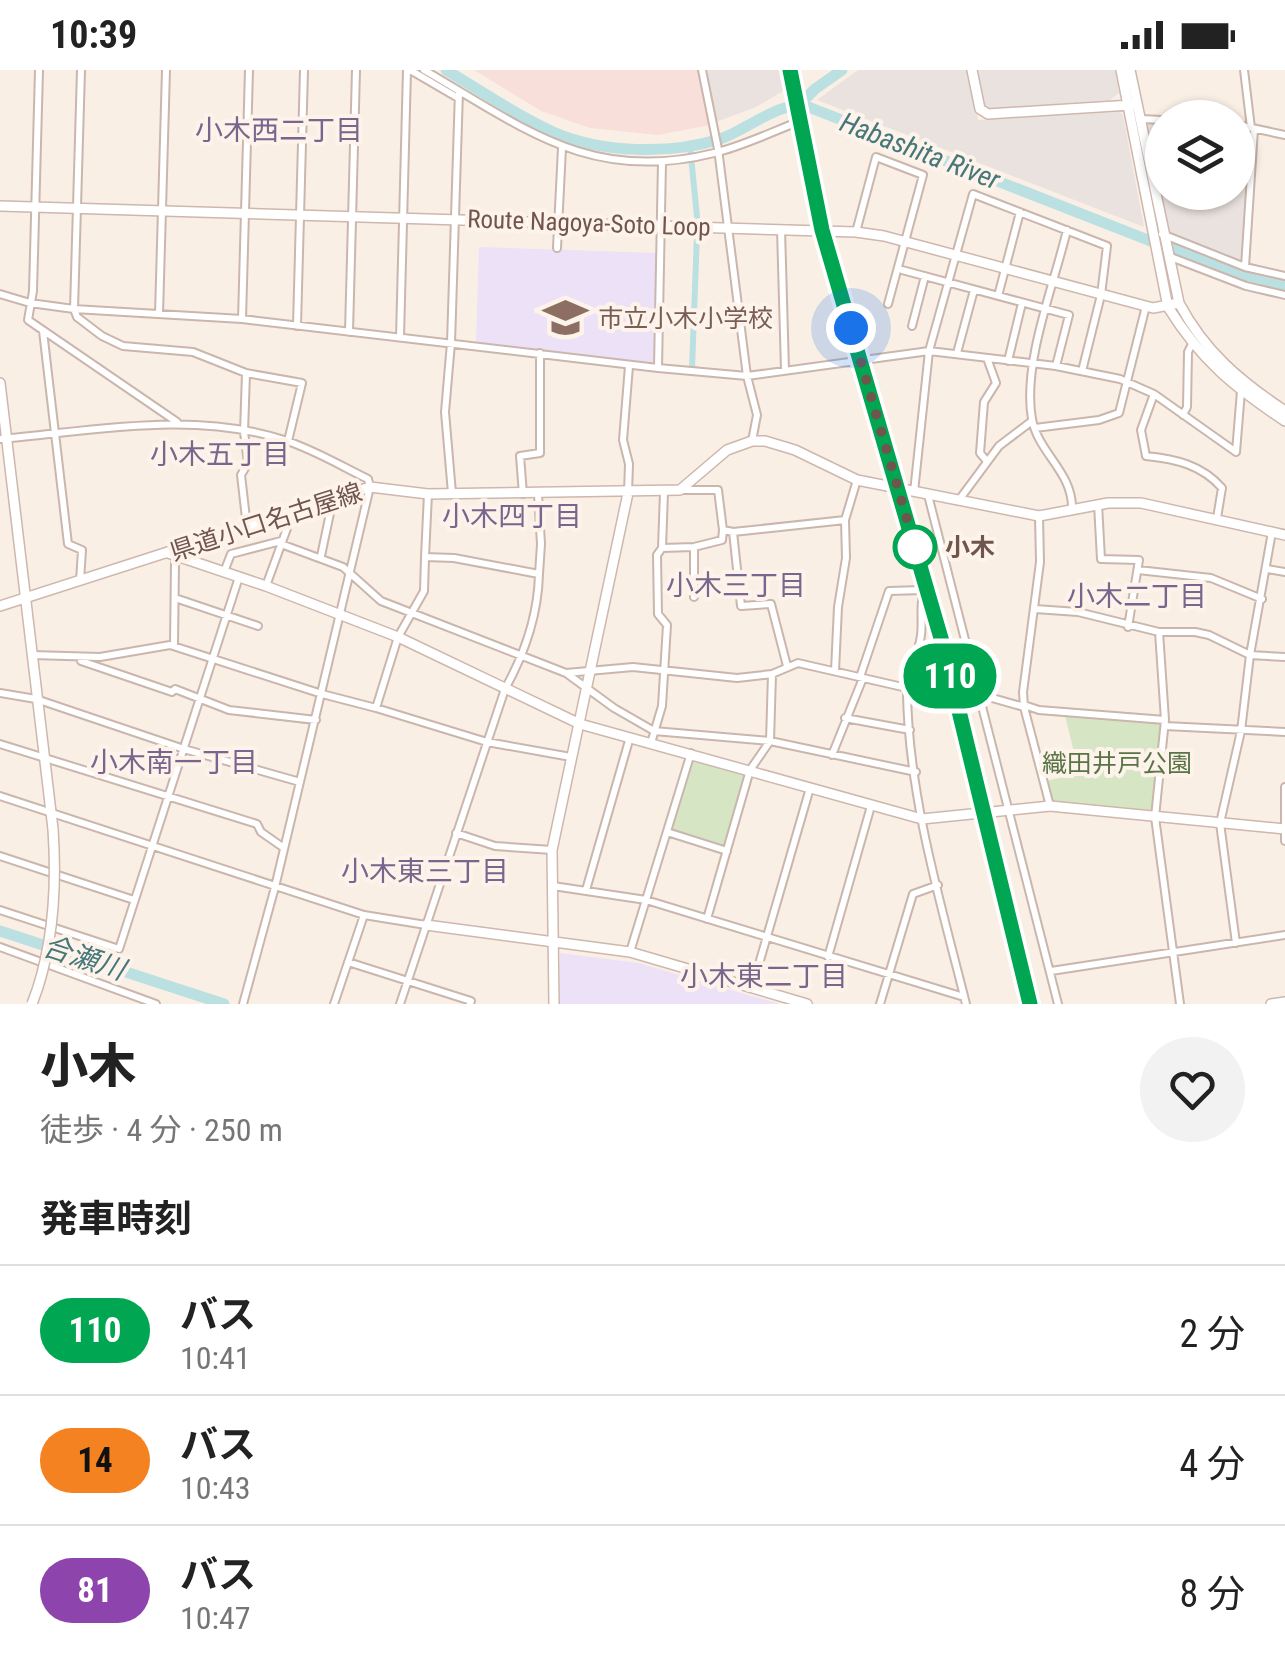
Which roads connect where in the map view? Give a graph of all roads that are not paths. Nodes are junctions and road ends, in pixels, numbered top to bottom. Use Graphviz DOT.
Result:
graph roads {
  1 [pos="39,70"];
  2 [pos="81,70"];
  3 [pos="166,70"];
  4 [pos="249,70"];
  5 [pos="304,70"];
  6 [pos="356,70"];
  7 [pos="409,70"];
  8 [pos="424,70"];
  9 [pos="702,70"];
  10 [pos="790,70"];
  11 [pos="972,70"];
  12 [pos="1121,70"];
  13 [pos="1130,70"];
  14 [pos="1244,70"];
  15 [pos="459,94"];
  16 [pos="1248,100"];
  17 [pos="1132,105"];
  18 [pos="1139,118"];
  19 [pos="800,119"];
  20 [pos="1145,119"];
  21 [pos="1255,129"];
  22 [pos="1285,135"];
  23 [pos="562,148"];
  24 [pos="718,151"];
  25 [pos="662,162"];
  26 [pos="0,206"];
  27 [pos="35,207"];
  28 [pos="77,208"];
  29 [pos="1248,210"];
  30 [pos="161,211"];
  31 [pos="1020,212"];
  32 [pos="246,213"];
  33 [pos="300,215"];
  34 [pos="352,216"];
  35 [pos="403,218"];
  36 [pos="455,220"];
  37 [pos="557,222"];
  38 [pos="660,226"];
  39 [pos="728,227"];
  40 [pos="781,229"];
  41 [pos="822,230"];
  42 [pos="1068,230"];
  43 [pos="856,232"];
  44 [pos="1158,234"];
  45 [pos="905,242"];
  46 [pos="556,248"];
  47 [pos="1162,254"];
  48 [pos="955,256"];
  49 [pos="1245,267"];
  50 [pos="902,270"];
  51 [pos="1004,270"];
  52 [pos="925,276"];
  53 [pos="1285,276"];
  54 [pos="948,283"];
  55 [pos="1054,283"];
  56 [pos="974,290"];
  57 [pos="0,294"];
  58 [pos="1285,294"];
  59 [pos="1101,295"];
  60 [pos="998,296"];
  61 [pos="30,303"];
  62 [pos="1022,303"];
  63 [pos="888,304"];
  64 [pos="1174,305"];
  65 [pos="1146,306"];
  66 [pos="74,309"];
  67 [pos="1047,309"];
  68 [pos="159,314"];
  69 [pos="242,319"];
  70 [pos="297,326"];
  71 [pos="912,326"];
  72 [pos="43,330"];
  73 [pos="349,332"];
  74 [pos="400,337"];
  75 [pos="451,344"];
  76 [pos="1192,344"];
  77 [pos="929,351"];
  78 [pos="957,353"];
  79 [pos="540,354"];
  80 [pos="987,358"];
  81 [pos="860,360"];
  82 [pos="1008,360"];
  83 [pos="1032,363"];
  84 [pos="629,366"];
  85 [pos="1056,366"];
  86 [pos="658,368"];
  87 [pos="785,370"];
  88 [pos="1082,371"];
  89 [pos="246,372"];
  90 [pos="747,376"];
  91 [pos="1128,382"];
  92 [pos="0,384"];
  93 [pos="1242,391"];
  94 [pos="1154,394"];
  95 [pos="1285,411"];
  96 [pos="1183,414"];
  97 [pos="1285,421"];
  98 [pos="178,423"];
  99 [pos="1033,425"];
  100 [pos="55,432"];
  101 [pos="244,432"];
  102 [pos="3,439"];
  103 [pos="288,441"];
  104 [pos="752,441"];
  105 [pos="986,460"];
  106 [pos="857,480"];
  107 [pos="370,487"];
  108 [pos="897,489"];
  109 [pos="680,490"];
  110 [pos="664,492"];
  111 [pos="914,492"];
  112 [pos="452,493"];
  113 [pos="628,493"];
  114 [pos="428,494"];
  115 [pos="523,494"];
  116 [pos="538,494"];
  117 [pos="928,496"];
  118 [pos="333,499"];
  119 [pos="958,501"];
  120 [pos="1098,504"];
  121 [pos="1072,510"];
  122 [pos="293,512"];
  123 [pos="1038,516"];
  124 [pos="1217,518"];
  125 [pos="845,520"];
  126 [pos="247,527"];
  127 [pos="723,530"];
  128 [pos="733,532"];
  129 [pos="1272,532"];
  130 [pos="1285,535"];
  131 [pos="281,542"];
  132 [pos="694,547"];
  133 [pos="662,548"];
  134 [pos="173,555"];
  135 [pos="321,556"];
  136 [pos="425,557"];
  137 [pos="1267,568"];
  138 [pos="1138,570"];
  139 [pos="224,572"];
  140 [pos="350,572"];
  141 [pos="1285,572"];
  142 [pos="539,574"];
  143 [pos="239,577"];
  144 [pos="80,581"];
  145 [pos="266,586"];
  146 [pos="926,589"];
  147 [pos="694,597"];
  148 [pos="25,598"];
  149 [pos="175,598"];
  150 [pos="1262,599"];
  151 [pos="0,606"];
  152 [pos="1035,608"];
  153 [pos="340,613"];
  154 [pos="409,613"];
  155 [pos="227,615"];
  156 [pos="258,626"];
  157 [pos="1128,627"];
  158 [pos="1159,632"];
  159 [pos="398,637"];
  160 [pos="174,646"];
  161 [pos="32,655"];
  162 [pos="1250,655"];
  163 [pos="524,656"];
  164 [pos="1285,657"];
  165 [pos="75,658"];
  166 [pos="214,658"];
  167 [pos="786,666"];
  168 [pos="592,670"];
  169 [pos="663,672"];
  170 [pos="835,672"];
  171 [pos="566,674"];
  172 [pos="772,674"];
  173 [pos="862,678"];
  174 [pos="505,689"];
  175 [pos="588,689"];
  176 [pos="906,690"];
  177 [pos="0,693"];
  178 [pos="322,694"];
  179 [pos="978,694"];
  180 [pos="200,698"];
  181 [pos="36,699"];
  182 [pos="956,700"];
  183 [pos="981,705"];
  184 [pos="1024,706"];
  185 [pos="376,708"];
  186 [pos="846,718"];
  187 [pos="316,720"];
  188 [pos="1165,723"];
  189 [pos="580,724"];
  190 [pos="910,730"];
  191 [pos="654,731"];
  192 [pos="1241,731"];
  193 [pos="1285,732"];
  194 [pos="630,737"];
  195 [pos="487,742"];
  196 [pos="770,742"];
  197 [pos="651,743"];
  198 [pos="0,744"];
  199 [pos="184,749"];
  200 [pos="691,753"];
  201 [pos="44,755"];
  202 [pos="832,756"];
  203 [pos="571,758"];
  204 [pos="750,770"];
  205 [pos="916,772"];
  206 [pos="300,782"];
  207 [pos="1285,787"];
  208 [pos="810,788"];
  209 [pos="168,795"];
  210 [pos="0,796"];
  211 [pos="871,806"];
  212 [pos="1050,806"];
  213 [pos="1009,811"];
  214 [pos="52,814"];
  215 [pos="985,815"];
  216 [pos="1154,817"];
  217 [pos="922,819"];
  218 [pos="1220,823"];
  219 [pos="1284,829"];
  220 [pos="667,832"];
  221 [pos="456,833"];
  222 [pos="1285,841"];
  223 [pos="151,848"];
  224 [pos="284,848"];
  225 [pos="552,850"];
  226 [pos="727,851"];
  227 [pos="0,856"];
  228 [pos="938,885"];
  229 [pos="553,886"];
  230 [pos="275,887"];
  231 [pos="586,890"];
  232 [pos="134,900"];
  233 [pos="646,900"];
  234 [pos="0,910"];
  235 [pos="364,915"];
  236 [pos="707,919"];
  237 [pos="426,925"];
  238 [pos="1285,935"];
  239 [pos="766,937"];
  240 [pos="552,943"];
  241 [pos="1236,943"];
  242 [pos="0,947"];
  243 [pos="630,952"];
  244 [pos="1174,953"];
  245 [pos="828,956"];
  246 [pos="348,962"];
  247 [pos="1050,971"];
  248 [pos="888,975"];
  249 [pos="408,982"];
  250 [pos="752,988"];
  251 [pos="965,1000"];
  252 [pos="146,1002"];
  253 [pos="244,1002"];
  254 [pos="1285,1002"];
  255 [pos="32,1004"];
  256 [pos="156,1004"];
  257 [pos="334,1004"];
  258 [pos="400,1004"];
  259 [pos="470,1004"];
  260 [pos="554,1004"];
  261 [pos="807,1004"];
  262 [pos="880,1004"];
  263 [pos="1030,1004"];
  264 [pos="1058,1004"];
  265 [pos="1180,1004"];
  266 [pos="1272,1004"];
  1 -- 27 [label="street"];
  2 -- 28 [label="street"];
  3 -- 30 [label="street"];
  4 -- 32 [label="street"];
  5 -- 33 [label="street"];
  6 -- 34 [label="street"];
  7 -- 15 [label="street"];
  7 -- 35 [label="street"];
  8 -- 15 [label="street"];
  9 -- 24 [label="street"];
  10 -- 19 [label="main road"];
  11 -- 17 [label="main road"];
  12 -- 17 [label="main road"];
  13 -- 17 [label="main road"];
  14 -- 16 [label="street"];
  15 -- 23 [label="street"];
  15 -- 36 [label="street"];
  17 -- 18 [label="main road"];
  17 -- 44 [label="main road"];
  18 -- 20 [label="street"];
  18 -- 44 [label="main road"];
  19 -- 24 [label="street"];
  19 -- 41 [label="main road"];
  21 -- 22 [label="street"];
  23 -- 25 [label="street"];
  23 -- 37 [label="street"];
  24 -- 25 [label="street"];
  24 -- 39 [label="street"];
  25 -- 38 [label="street"];
  26 -- 27 [label="main road, Route Nagoya-Soto Loop"];
  27 -- 28 [label="main road, Route Nagoya-Soto Loop"];
  27 -- 61 [label="street"];
  28 -- 30 [label="main road, Route Nagoya-Soto Loop"];
  28 -- 66 [label="street"];
  29 -- 49 [label="street"];
  30 -- 32 [label="main road, Route Nagoya-Soto Loop"];
  30 -- 68 [label="street"];
  31 -- 42 [label="street"];
  31 -- 48 [label="street"];
  31 -- 51 [label="street"];
  32 -- 33 [label="main road, Route Nagoya-Soto Loop"];
  32 -- 69 [label="street"];
  33 -- 34 [label="main road, Route Nagoya-Soto Loop"];
  33 -- 70 [label="street"];
  34 -- 35 [label="main road, Route Nagoya-Soto Loop"];
  34 -- 73 [label="street"];
  35 -- 36 [label="main road, Route Nagoya-Soto Loop"];
  35 -- 74 [label="street"];
  36 -- 37 [label="main road, Route Nagoya-Soto Loop"];
  36 -- 75 [label="street"];
  37 -- 38 [label="main road, Route Nagoya-Soto Loop"];
  37 -- 46 [label="street"];
  38 -- 39 [label="main road, Route Nagoya-Soto Loop"];
  38 -- 86 [label="street"];
  39 -- 40 [label="main road, Route Nagoya-Soto Loop"];
  39 -- 90 [label="street"];
  40 -- 41 [label="main road, Route Nagoya-Soto Loop"];
  40 -- 87 [label="street"];
  41 -- 43 [label="main road, Route Nagoya-Soto Loop"];
  41 -- 81 [label="main road"];
  42 -- 55 [label="street"];
  42 -- 59 [label="street"];
  43 -- 45 [label="main road, Route Nagoya-Soto Loop"];
  43 -- 45 [label="street"];
  44 -- 47 [label="main road"];
  44 -- 49 [label="street"];
  45 -- 48 [label="main road, Route Nagoya-Soto Loop"];
  45 -- 63 [label="street"];
  47 -- 58 [label="street"];
  47 -- 64 [label="main road"];
  48 -- 51 [label="main road, Route Nagoya-Soto Loop"];
  48 -- 54 [label="street"];
  49 -- 53 [label="street"];
  50 -- 52 [label="street"];
  51 -- 55 [label="main road, Route Nagoya-Soto Loop"];
  51 -- 60 [label="street"];
  52 -- 54 [label="street"];
  52 -- 71 [label="street"];
  54 -- 56 [label="street"];
  54 -- 77 [label="street"];
  55 -- 59 [label="main road, Route Nagoya-Soto Loop"];
  55 -- 67 [label="street"];
  56 -- 60 [label="street"];
  56 -- 78 [label="street"];
  57 -- 61 [label="street"];
  59 -- 65 [label="main road, Route Nagoya-Soto Loop"];
  59 -- 88 [label="street"];
  60 -- 62 [label="street"];
  61 -- 66 [label="street"];
  61 -- 72 [label="street"];
  62 -- 67 [label="street"];
  62 -- 82 [label="street"];
  64 -- 65 [label="main road, Route Nagoya-Soto Loop"];
  64 -- 76 [label="main road"];
  64 -- 95 [label="main road"];
  65 -- 91 [label="street"];
  66 -- 68 [label="street"];
  66 -- 89 [label="street"];
  67 -- 83 [label="street"];
  67 -- 85 [label="street"];
  68 -- 69 [label="street"];
  69 -- 70 [label="street"];
  70 -- 73 [label="street"];
  72 -- 98 [label="street"];
  72 -- 100 [label="street"];
  73 -- 74 [label="street"];
  74 -- 75 [label="street"];
  75 -- 79 [label="street"];
  75 -- 112 [label="street"];
  76 -- 93 [label="main road"];
  76 -- 96 [label="street"];
  77 -- 78 [label="street"];
  77 -- 81 [label="street"];
  77 -- 111 [label="street"];
  78 -- 80 [label="street"];
  79 -- 84 [label="street"];
  79 -- 115 [label="street"];
  80 -- 82 [label="street"];
  80 -- 105 [label="street"];
  81 -- 87 [label="street"];
  81 -- 108 [label="main road"];
  82 -- 83 [label="street"];
  83 -- 85 [label="street"];
  83 -- 99 [label="street"];
  84 -- 86 [label="street"];
  84 -- 113 [label="street"];
  85 -- 88 [label="street"];
  86 -- 90 [label="street"];
  87 -- 90 [label="street"];
  88 -- 91 [label="street"];
  89 -- 101 [label="street"];
  89 -- 103 [label="street"];
  90 -- 104 [label="street"];
  91 -- 94 [label="street"];
  91 -- 99 [label="street"];
  92 -- 102 [label="main road"];
  93 -- 96 [label="street"];
  93 -- 97 [label="main road"];
  94 -- 96 [label="street"];
  94 -- 124 [label="street"];
  98 -- 100 [label="street"];
  98 -- 101 [label="street"];
  99 -- 105 [label="street"];
  99 -- 121 [label="street"];
  100 -- 102 [label="street"];
  100 -- 144 [label="street"];
  101 -- 103 [label="street"];
  101 -- 126 [label="street"];
  102 -- 148 [label="main road"];
  103 -- 107 [label="street"];
  104 -- 106 [label="main road"];
  104 -- 109 [label="main road"];
  105 -- 119 [label="street"];
  106 -- 108 [label="main road"];
  106 -- 125 [label="street"];
  107 -- 114 [label="main road, 県道小口名古屋線"];
  107 -- 118 [label="main road, 県道小口名古屋線"];
  107 -- 140 [label="street"];
  108 -- 111 [label="main road"];
  108 -- 146 [label="main road"];
  109 -- 110 [label="main road, 県道小口名古屋線"];
  109 -- 127 [label="street"];
  110 -- 113 [label="main road, 県道小口名古屋線"];
  110 -- 133 [label="street"];
  111 -- 117 [label="main road"];
  112 -- 114 [label="main road, 県道小口名古屋線"];
  112 -- 115 [label="main road, 県道小口名古屋線"];
  113 -- 116 [label="main road, 県道小口名古屋線"];
  113 -- 168 [label="main road"];
  114 -- 136 [label="street"];
  115 -- 116 [label="main road, 県道小口名古屋線"];
  116 -- 142 [label="street"];
  117 -- 119 [label="main road"];
  117 -- 179 [label="street"];
  118 -- 122 [label="main road, 県道小口名古屋線"];
  118 -- 135 [label="street"];
  119 -- 123 [label="main road"];
  120 -- 121 [label="main road"];
  120 -- 124 [label="main road"];
  120 -- 138 [label="street"];
  121 -- 123 [label="main road"];
  122 -- 126 [label="main road, 県道小口名古屋線"];
  122 -- 131 [label="street"];
  123 -- 152 [label="street"];
  124 -- 129 [label="main road"];
  125 -- 128 [label="street"];
  125 -- 170 [label="street"];
  126 -- 134 [label="main road, 県道小口名古屋線"];
  127 -- 128 [label="street"];
  127 -- 132 [label="street"];
  128 -- 167 [label="street"];
  129 -- 130 [label="main road"];
  129 -- 137 [label="street"];
  131 -- 135 [label="street"];
  131 -- 139 [label="street"];
  131 -- 145 [label="street"];
  132 -- 133 [label="street"];
  132 -- 147 [label="street"];
  133 -- 169 [label="street"];
  134 -- 139 [label="main road"];
  134 -- 144 [label="main road, 県道小口名古屋線"];
  134 -- 149 [label="street"];
  135 -- 140 [label="street"];
  136 -- 142 [label="street"];
  136 -- 154 [label="street"];
  137 -- 141 [label="street"];
  137 -- 150 [label="street"];
  138 -- 150 [label="street"];
  138 -- 157 [label="street"];
  139 -- 143 [label="main road"];
  140 -- 153 [label="street"];
  140 -- 154 [label="street"];
  142 -- 163 [label="street"];
  143 -- 145 [label="main road"];
  143 -- 155 [label="street"];
  144 -- 148 [label="main road, 県道小口名古屋線"];
  145 -- 153 [label="main road"];
  146 -- 173 [label="street"];
  146 -- 176 [label="street"];
  146 -- 182 [label="main road"];
  148 -- 151 [label="main road, 県道小口名古屋線"];
  148 -- 161 [label="main road"];
  149 -- 155 [label="street"];
  149 -- 160 [label="street"];
  150 -- 162 [label="street"];
  152 -- 157 [label="street"];
  152 -- 184 [label="street"];
  153 -- 159 [label="main road"];
  153 -- 178 [label="street"];
  154 -- 159 [label="street"];
  154 -- 163 [label="street"];
  155 -- 156 [label="street"];
  155 -- 166 [label="street"];
  157 -- 158 [label="street"];
  158 -- 162 [label="street"];
  158 -- 188 [label="street"];
  159 -- 174 [label="main road"];
  159 -- 185 [label="street"];
  160 -- 165 [label="street"];
  160 -- 166 [label="street"];
  161 -- 165 [label="street"];
  161 -- 181 [label="main road"];
  162 -- 164 [label="street"];
  162 -- 192 [label="street"];
  163 -- 171 [label="street"];
  163 -- 174 [label="street"];
  165 -- 180 [label="street"];
  166 -- 178 [label="street"];
  166 -- 180 [label="street"];
  167 -- 170 [label="street"];
  167 -- 172 [label="street"];
  168 -- 169 [label="street"];
  168 -- 171 [label="street"];
  168 -- 175 [label="main road"];
  169 -- 172 [label="street"];
  169 -- 191 [label="street"];
  170 -- 173 [label="street"];
  171 -- 175 [label="street"];
  172 -- 196 [label="street"];
  173 -- 176 [label="street"];
  173 -- 186 [label="street"];
  174 -- 189 [label="main road"];
  174 -- 195 [label="street"];
  175 -- 189 [label="main road"];
  175 -- 191 [label="street"];
  176 -- 182 [label="street"];
  176 -- 190 [label="street"];
  177 -- 181 [label="street"];
  178 -- 185 [label="street"];
  178 -- 187 [label="street"];
  179 -- 183 [label="street"];
  179 -- 184 [label="street"];
  180 -- 187 [label="street"];
  180 -- 199 [label="street"];
  181 -- 199 [label="street"];
  181 -- 201 [label="main road"];
  182 -- 183 [label="street"];
  182 -- 215 [label="main road"];
  183 -- 213 [label="street"];
  184 -- 188 [label="street"];
  184 -- 212 [label="street"];
  185 -- 195 [label="street"];
  186 -- 190 [label="street"];
  186 -- 202 [label="street"];
  187 -- 206 [label="street"];
  188 -- 192 [label="street"];
  188 -- 216 [label="street"];
  189 -- 194 [label="main road"];
  189 -- 203 [label="main road"];
  190 -- 205 [label="street"];
  191 -- 196 [label="street"];
  191 -- 197 [label="street"];
  192 -- 193 [label="street"];
  192 -- 218 [label="street"];
  194 -- 197 [label="main road"];
  194 -- 231 [label="street"];
  195 -- 203 [label="street"];
  195 -- 221 [label="street"];
  196 -- 202 [label="street"];
  196 -- 204 [label="street"];
  197 -- 200 [label="main road"];
  198 -- 201 [label="street"];
  199 -- 206 [label="street"];
  199 -- 209 [label="street"];
  200 -- 204 [label="main road"];
  200 -- 220 [label="street"];
  201 -- 209 [label="street"];
  201 -- 214 [label="main road"];
  202 -- 205 [label="street"];
  203 -- 225 [label="main road"];
  204 -- 208 [label="main road"];
  204 -- 226 [label="street"];
  205 -- 217 [label="street"];
  206 -- 224 [label="street"];
  207 -- 219 [label="street"];
  208 -- 211 [label="main road"];
  208 -- 239 [label="street"];
  209 -- 223 [label="street"];
  209 -- 224 [label="street"];
  210 -- 214 [label="street"];
  211 -- 217 [label="main road"];
  211 -- 245 [label="street"];
  212 -- 213 [label="main road"];
  212 -- 216 [label="main road"];
  213 -- 215 [label="main road"];
  213 -- 247 [label="street"];
  214 -- 223 [label="street"];
  214 -- 255 [label="main road, bridge"];
  215 -- 217 [label="main road"];
  215 -- 263 [label="main road"];
  216 -- 218 [label="main road"];
  216 -- 244 [label="street"];
  217 -- 228 [label="street"];
  218 -- 219 [label="main road"];
  218 -- 241 [label="street"];
  219 -- 222 [label="street"];
  220 -- 226 [label="street"];
  220 -- 233 [label="street"];
  221 -- 225 [label="street"];
  221 -- 237 [label="street"];
  223 -- 230 [label="street"];
  223 -- 232 [label="street"];
  224 -- 230 [label="street"];
  225 -- 229 [label="main road"];
  226 -- 236 [label="street"];
  227 -- 232 [label="street"];
  228 -- 248 [label="street"];
  228 -- 251 [label="street"];
  229 -- 231 [label="street"];
  229 -- 240 [label="main road"];
  230 -- 235 [label="street"];
  230 -- 253 [label="street"];
  231 -- 233 [label="street"];
  232 -- 234 [label="street"];
  233 -- 236 [label="street"];
  233 -- 243 [label="street"];
  235 -- 237 [label="street"];
  235 -- 246 [label="street"];
  236 -- 239 [label="street"];
  237 -- 240 [label="main road"];
  237 -- 249 [label="street"];
  238 -- 241 [label="street"];
  239 -- 245 [label="street"];
  239 -- 250 [label="street"];
  240 -- 243 [label="main road"];
  240 -- 260 [label="main road"];
  241 -- 244 [label="street"];
  242 -- 252 [label="street"];
  243 -- 250 [label="main road"];
  244 -- 247 [label="street"];
  244 -- 265 [label="street"];
  245 -- 248 [label="street"];
  246 -- 249 [label="street"];
  246 -- 257 [label="street"];
  247 -- 264 [label="street"];
  248 -- 251 [label="street"];
  248 -- 262 [label="street"];
  249 -- 258 [label="street"];
  249 -- 259 [label="street"];
  250 -- 261 [label="main road"];
  252 -- 256 [label="street"];
  254 -- 266 [label="main road"];
}
